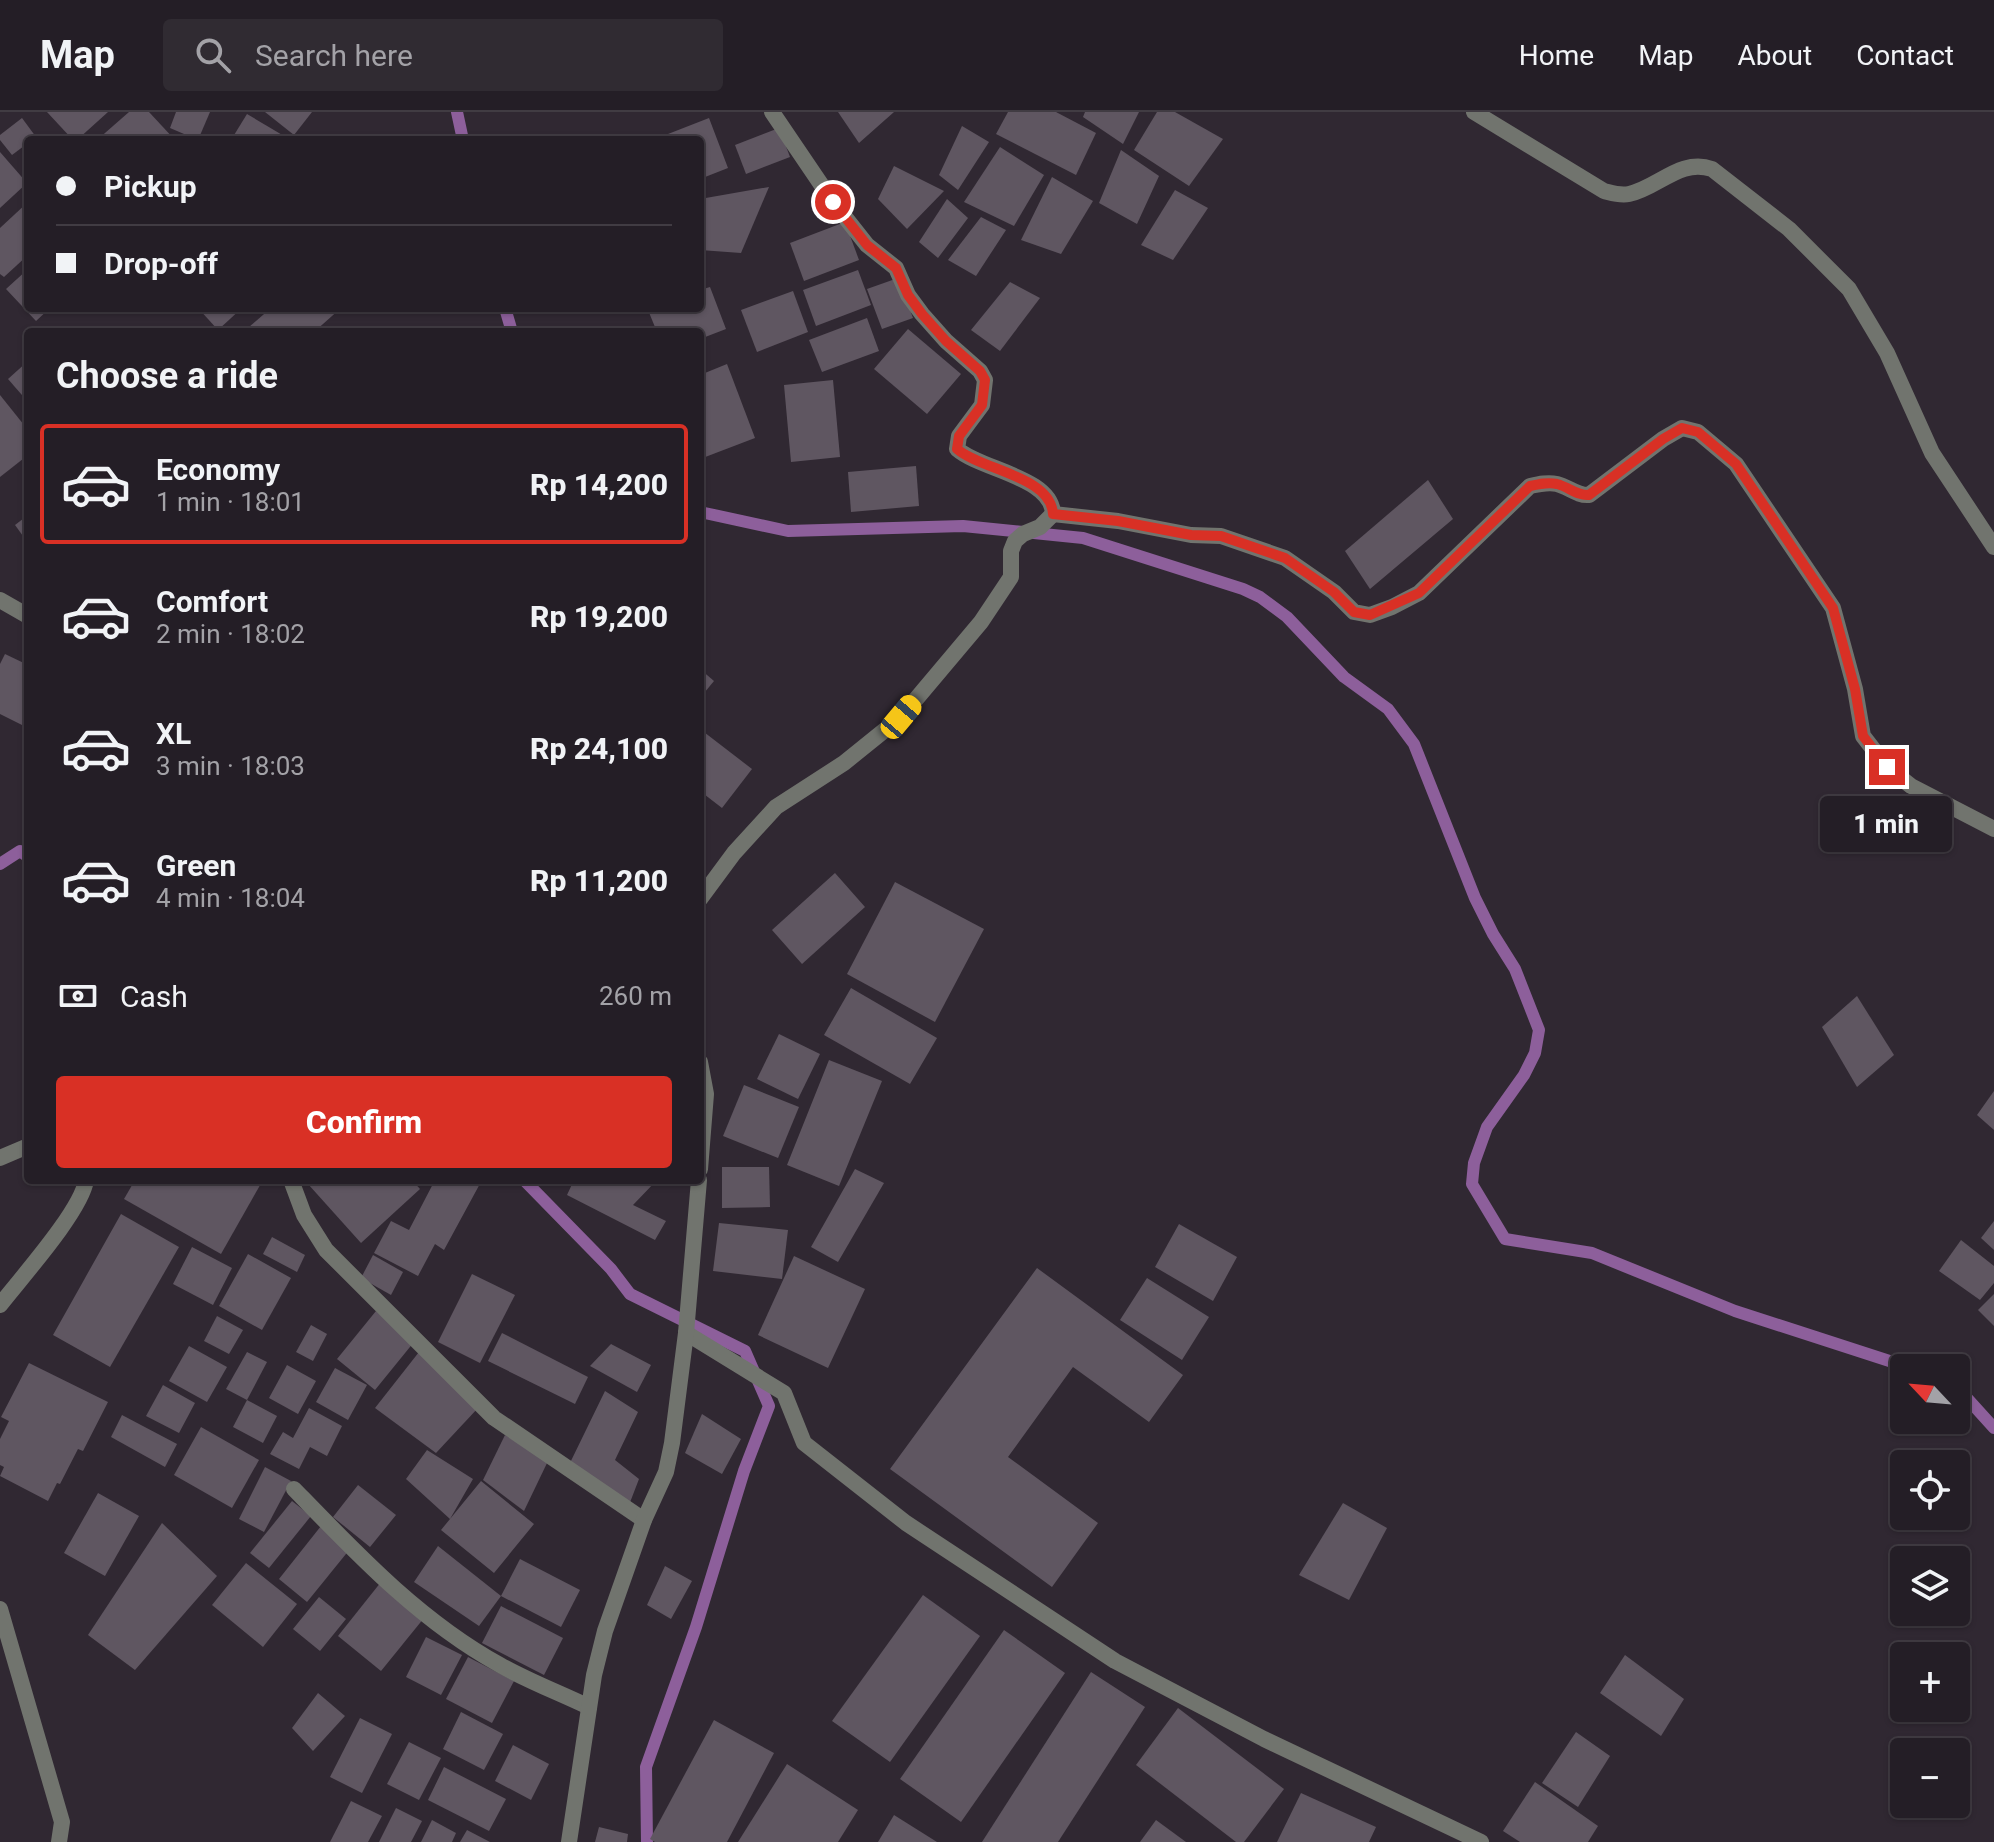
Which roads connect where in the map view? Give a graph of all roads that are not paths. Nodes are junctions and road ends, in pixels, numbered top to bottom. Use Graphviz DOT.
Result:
graph roads {
  1 [pos="772,112"];
  2 [pos="1474,112"];
  3 [pos="1053,514"];
  4 [pos="1994,547"];
  5 [pos="0,600"];
  6 [pos="24,614"];
  7 [pos="1994,829"];
  8 [pos="704,894"];
  9 [pos="704,1083"];
  10 [pos="704,1119"];
  11 [pos="24,1148"];
  12 [pos="0,1158"];
  13 [pos="86,1184"];
  14 [pos="292,1184"];
  15 [pos="699,1184"];
  16 [pos="0,1305"];
  17 [pos="686,1333"];
  18 [pos="294,1489"];
  19 [pos="644,1520"];
  20 [pos="0,1609"];
  21 [pos="589,1707"];
  22 [pos="59,1842"];
  23 [pos="569,1842"];
  24 [pos="1481,1842"];
  1 -- 3 [label="street"];
  2 -- 4 [label="street"];
  3 -- 7 [label="street"];
  3 -- 8 [label="street"];
  5 -- 6 [label="street"];
  9 -- 10 [label="street"];
  11 -- 12 [label="street"];
  13 -- 16 [label="street"];
  14 -- 19 [label="street"];
  15 -- 17 [label="street"];
  17 -- 19 [label="street"];
  17 -- 24 [label="street"];
  18 -- 21 [label="street"];
  19 -- 21 [label="street"];
  20 -- 22 [label="street"];
  21 -- 23 [label="street"];
}
